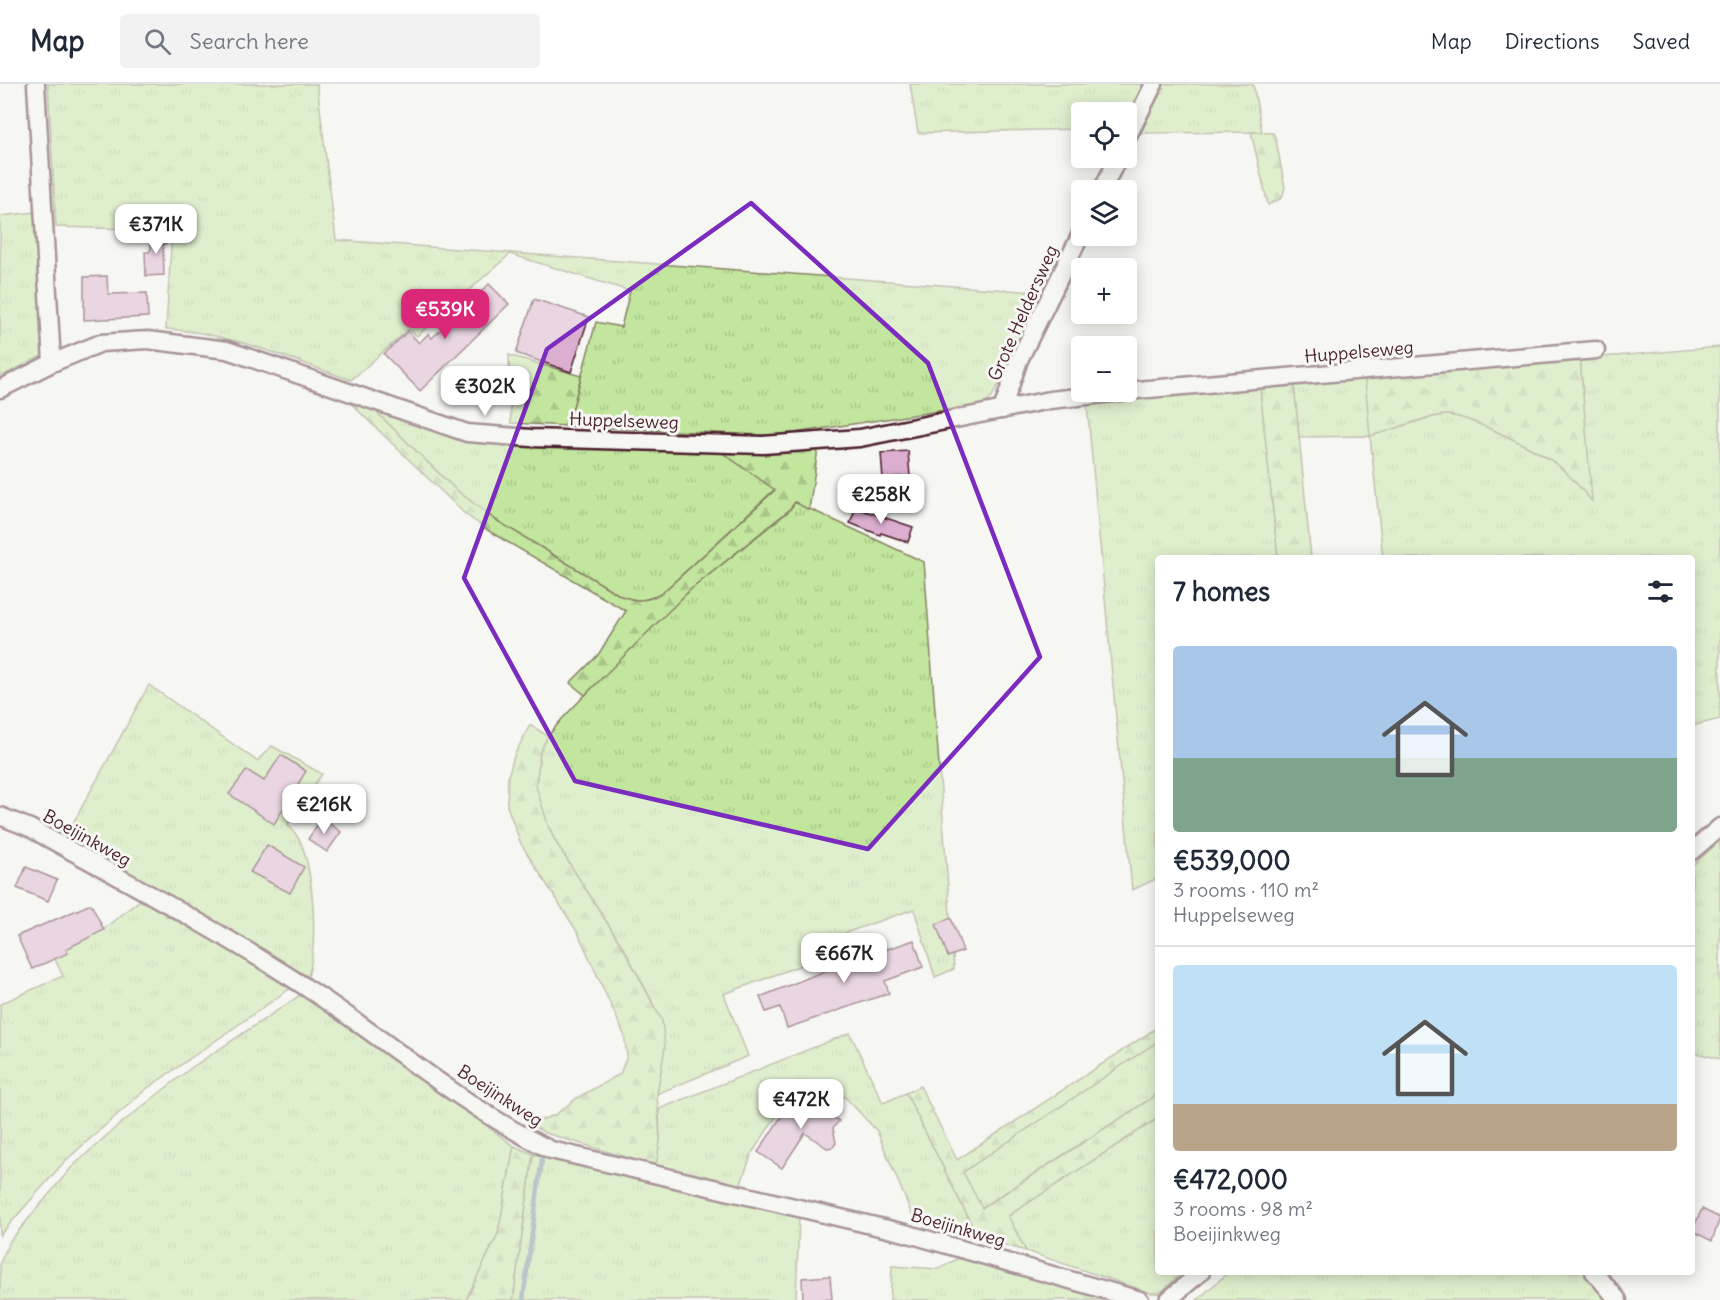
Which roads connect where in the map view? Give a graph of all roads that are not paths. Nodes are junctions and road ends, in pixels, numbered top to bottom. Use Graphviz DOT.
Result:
graph roads {
  1 [pos="36,84"];
  2 [pos="1154,84"];
  3 [pos="1137,118"];
  4 [pos="1075,246"];
  5 [pos="1596,350"];
  6 [pos="52,363"];
  7 [pos="0,389"];
  8 [pos="1137,390"];
  9 [pos="1071,397"];
  10 [pos="1002,410"];
  11 [pos="0,816"];
  12 [pos="1720,827"];
  13 [pos="1695,848"];
  14 [pos="1197,1275"];
  15 [pos="1597,1275"];
  16 [pos="1140,1300"];
  17 [pos="1168,1300"];
  18 [pos="1618,1300"];
  1 -- 6 [label="street"];
  2 -- 3 [label="street"];
  4 -- 10 [label="street, Grote Heldersweg"];
  5 -- 8 [label="street, Huppelseweg"];
  6 -- 7 [label="street, Huppelseweg"];
  6 -- 10 [label="street, Huppelseweg"];
  9 -- 10 [label="street, Huppelseweg"];
  11 -- 16 [label="street, Boeijinkweg"];
  12 -- 13 [label="street"];
  14 -- 17 [label="street"];
  15 -- 18 [label="street"];
}
